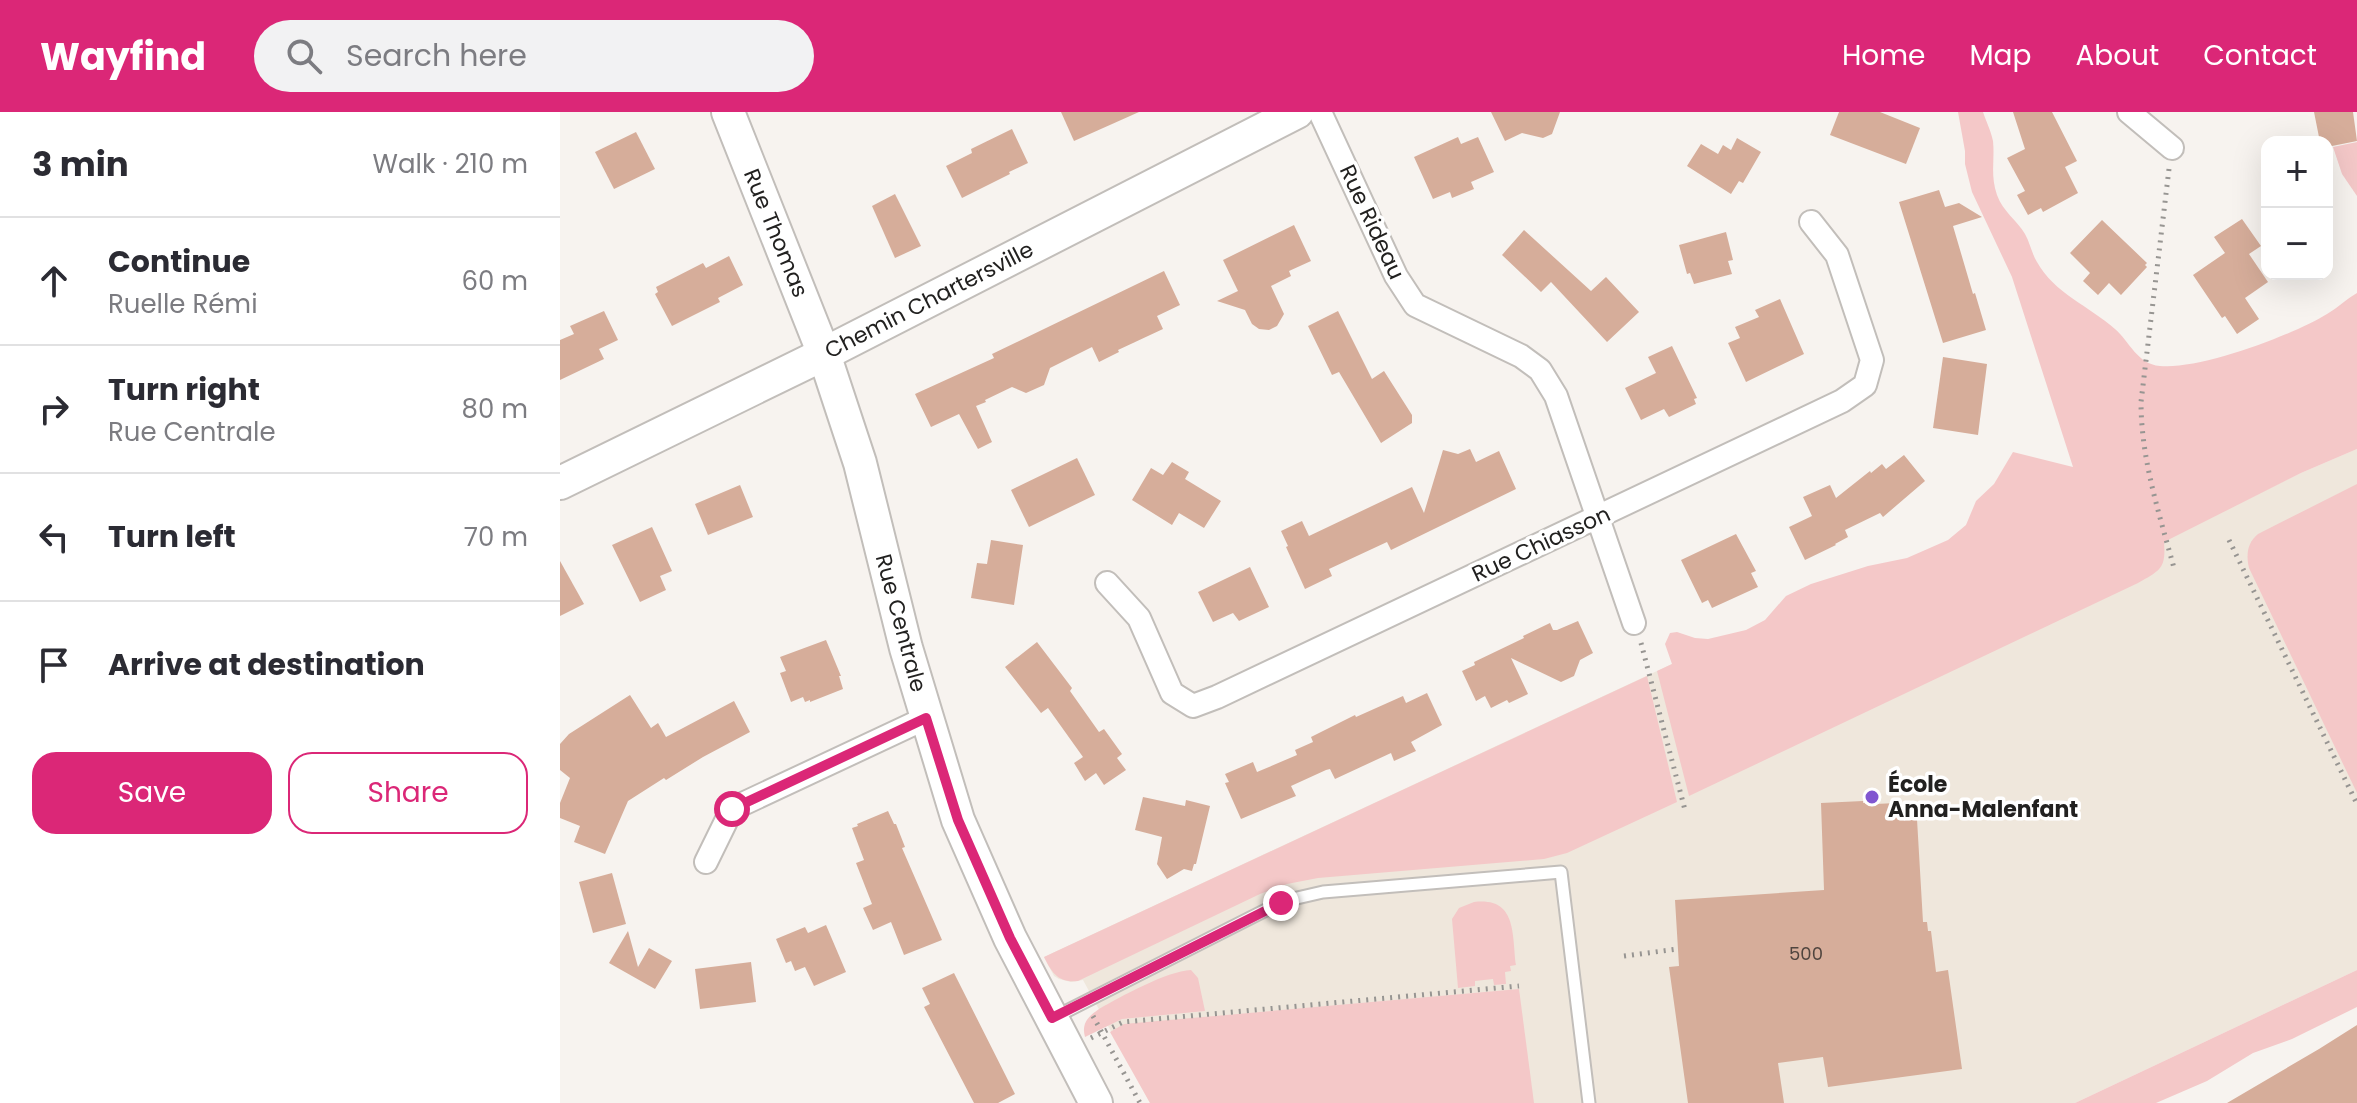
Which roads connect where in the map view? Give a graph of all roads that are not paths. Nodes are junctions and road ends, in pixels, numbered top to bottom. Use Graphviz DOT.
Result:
graph roads {
  1 [pos="728,112"];
  2 [pos="1297,112"];
  3 [pos="1320,112"];
  4 [pos="2129,112"];
  5 [pos="2172,148"];
  6 [pos="1811,222"];
  7 [pos="824,354"];
  8 [pos="560,483"];
  9 [pos="1598,517"];
  10 [pos="1107,583"];
  11 [pos="1634,623"];
  12 [pos="926,718"];
  13 [pos="706,862"];
  14 [pos="1052,1018"];
  15 [pos="1096,1103"];
  16 [pos="1589,1103"];
  1 -- 7 [label="street, Rue Thomas"];
  2 -- 7 [label="street, Chemin Chartersville"];
  3 -- 9 [label="street, Rue Rideau"];
  4 -- 5 [label="street"];
  6 -- 9 [label="street, Rue Chiasson"];
  7 -- 8 [label="street, Chemin Chartersville"];
  7 -- 12 [label="street, Rue Centrale"];
  9 -- 10 [label="street, Rue Chiasson"];
  9 -- 11 [label="street, Rue Rideau"];
  12 -- 13 [label="street"];
  12 -- 14 [label="street, Rue Centrale"];
  14 -- 15 [label="street, Rue Centrale"];
  14 -- 16 [label="lane"];
}
